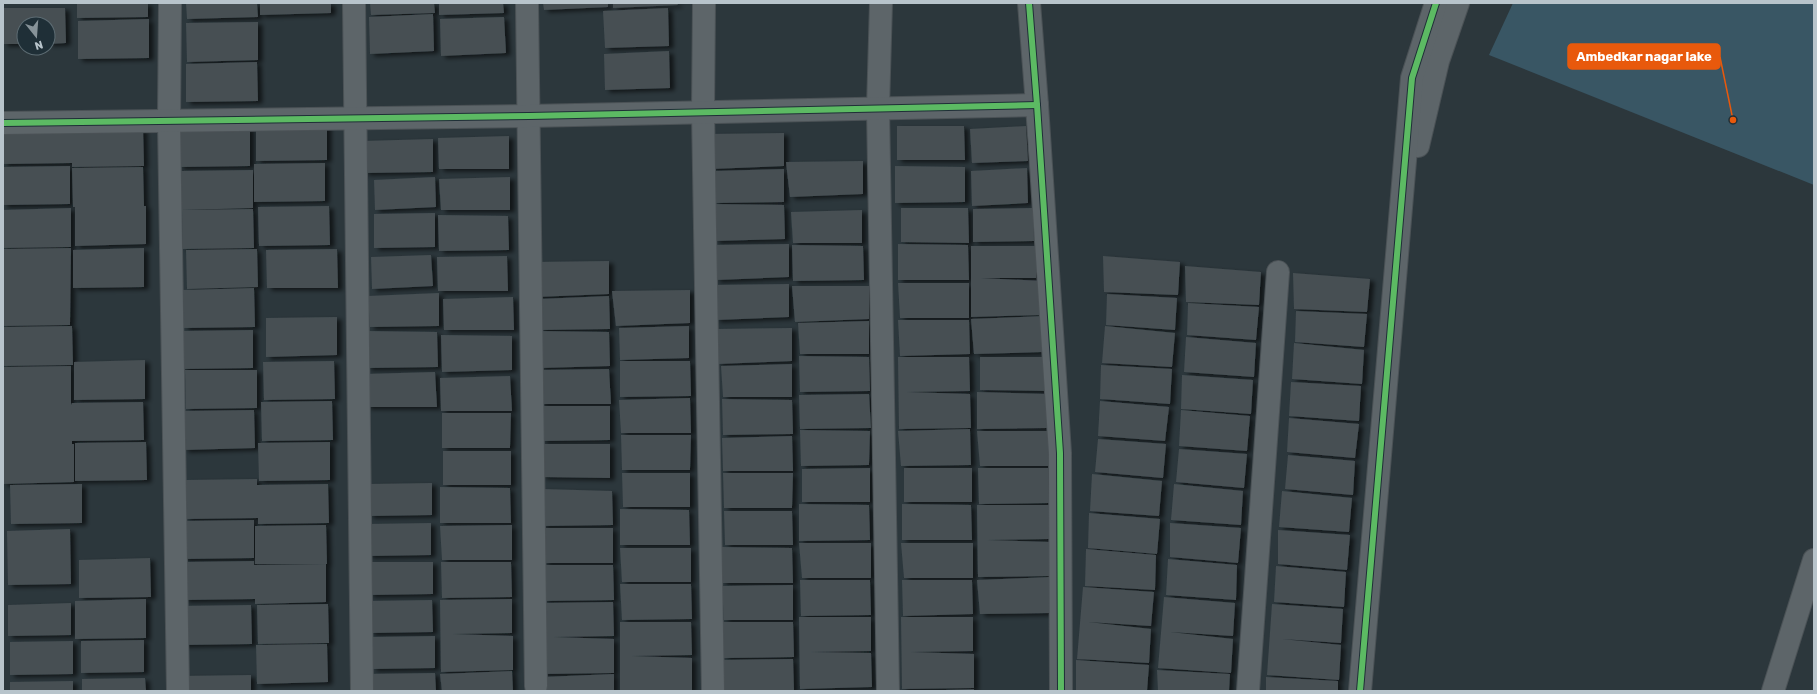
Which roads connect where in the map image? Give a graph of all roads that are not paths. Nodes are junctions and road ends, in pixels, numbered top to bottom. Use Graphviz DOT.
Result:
graph roads {
  1 [pos="170,3"];
  2 [pos="354,3"];
  3 [pos="527,3"];
  4 [pos="704,3"];
  5 [pos="881,3"];
  6 [pos="1028,3"];
  7 [pos="1436,3"];
  8 [pos="1458,3"];
  9 [pos="1037,105"];
  10 [pos="878,108"];
  11 [pos="703,112"];
  12 [pos="529,116"];
  13 [pos="356,119"];
  14 [pos="169,121"];
  15 [pos="3,123"];
  16 [pos="1402,203"];
  17 [pos="1278,272"];
  18 [pos="1812,571"];
  19 [pos="536,686"];
  20 [pos="178,691"];
  21 [pos="362,691"];
  22 [pos="714,691"];
  23 [pos="888,691"];
  24 [pos="1061,691"];
  25 [pos="1248,691"];
  26 [pos="1360,691"];
  27 [pos="1773,691"];
  1 -- 14 [label="street"];
  2 -- 13 [label="street"];
  3 -- 12 [label="street"];
  4 -- 11 [label="street"];
  5 -- 10 [label="street"];
  6 -- 9 [label="street"];
  7 -- 16 [label="street"];
  8 -- 16 [label="street"];
  9 -- 10 [label="street"];
  9 -- 24 [label="street"];
  10 -- 11 [label="street"];
  10 -- 23 [label="street"];
  11 -- 12 [label="street"];
  11 -- 22 [label="street"];
  12 -- 13 [label="street"];
  12 -- 19 [label="street"];
  13 -- 14 [label="street"];
  13 -- 21 [label="street"];
  14 -- 15 [label="street"];
  14 -- 20 [label="street"];
  16 -- 26 [label="street"];
  17 -- 25 [label="street"];
  18 -- 27 [label="street"];
}
